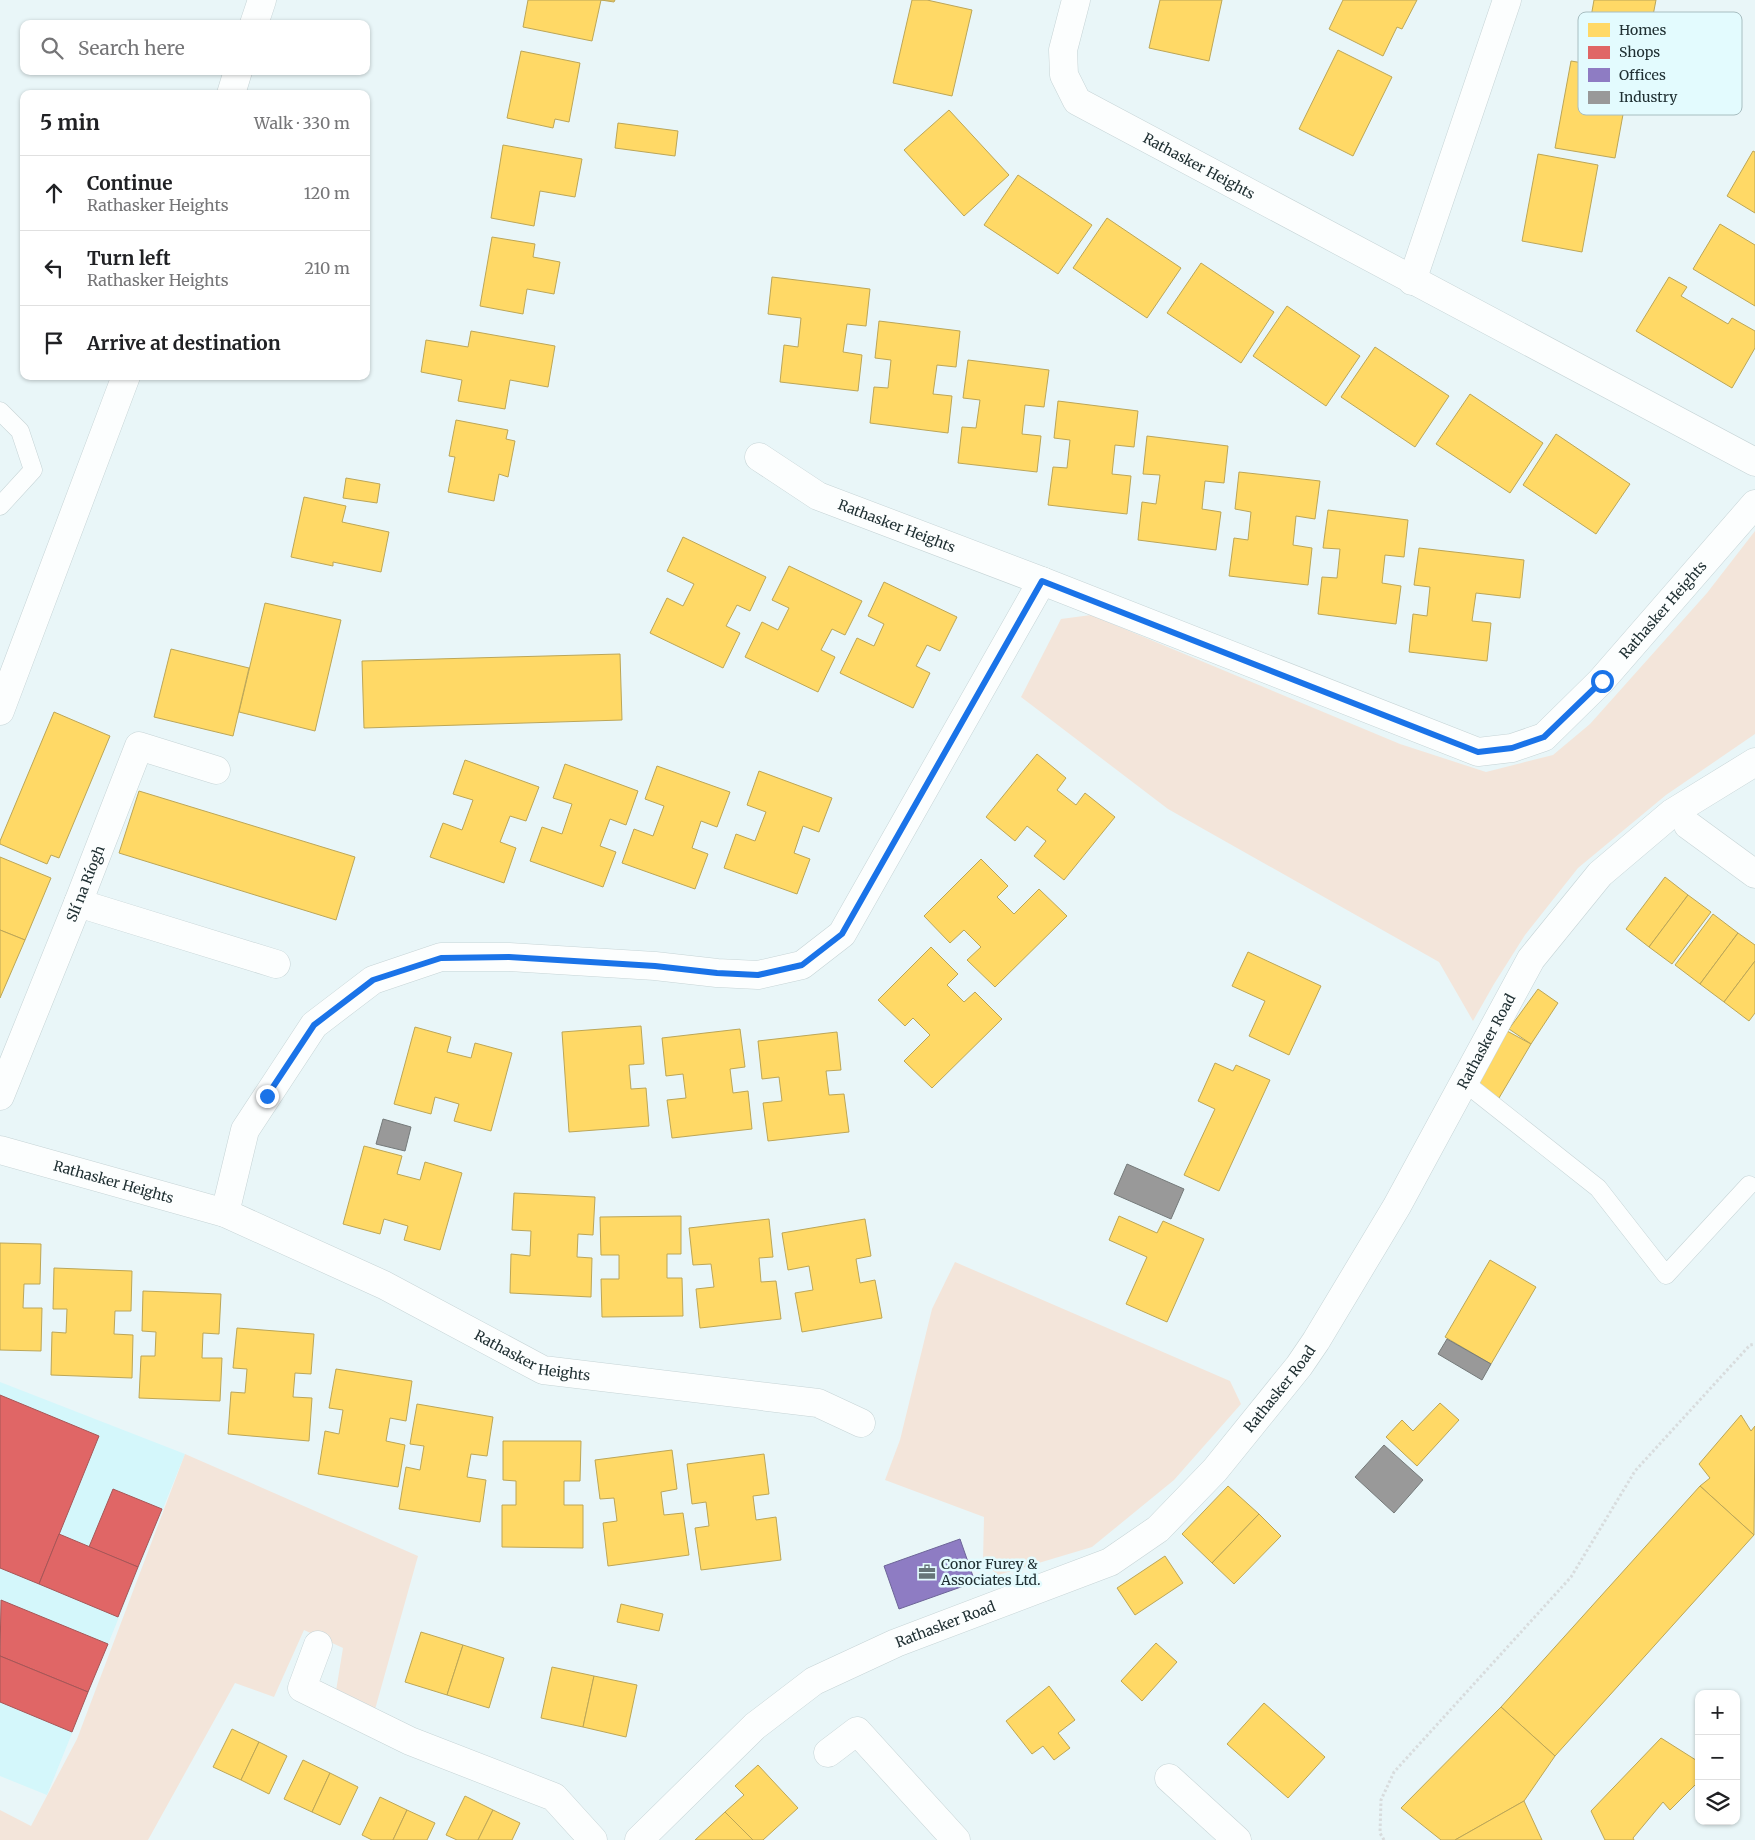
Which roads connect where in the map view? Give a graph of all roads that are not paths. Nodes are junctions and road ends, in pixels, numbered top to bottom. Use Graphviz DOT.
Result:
graph roads {
  1 [pos="262,0"];
  2 [pos="1076,0"];
  3 [pos="1507,0"];
  4 [pos="255,20"];
  5 [pos="237,75"];
  6 [pos="232,90"];
  7 [pos="1412,281"];
  8 [pos="124,380"];
  9 [pos="0,411"];
  10 [pos="759,457"];
  11 [pos="1755,462"];
  12 [pos="1755,504"];
  13 [pos="0,506"];
  14 [pos="1042,581"];
  15 [pos="1,701"];
  16 [pos="1755,762"];
  17 [pos="216,770"];
  18 [pos="1688,825"];
  19 [pos="1755,874"];
  20 [pos="78,903"];
  21 [pos="276,964"];
  22 [pos="1464,1082"];
  23 [pos="0,1096"];
  24 [pos="0,1150"];
  25 [pos="1749,1185"];
  26 [pos="225,1214"];
  27 [pos="862,1423"];
  28 [pos="318,1645"];
  29 [pos="828,1753"];
  30 [pos="1169,1778"];
  31 [pos="593,1840"];
  32 [pos="639,1840"];
  33 [pos="956,1840"];
  34 [pos="1237,1840"];
  1 -- 4 [label="street"];
  2 -- 7 [label="street, Rathasker Heights"];
  3 -- 7 [label="street"];
  5 -- 6 [label="street"];
  7 -- 11 [label="street, Rathasker Heights"];
  8 -- 15 [label="street"];
  9 -- 13 [label="lane"];
  10 -- 14 [label="street, Rathasker Heights"];
  12 -- 14 [label="street, Rathasker Heights"];
  14 -- 26 [label="street"];
  16 -- 22 [label="street, Rathasker Road"];
  17 -- 20 [label="street, Slí na Ríogh"];
  18 -- 19 [label="street"];
  20 -- 21 [label="street"];
  20 -- 23 [label="street, Slí na Ríogh"];
  22 -- 25 [label="lane"];
  22 -- 32 [label="street, Rathasker Road"];
  24 -- 26 [label="street, Rathasker Heights"];
  26 -- 27 [label="street, Rathasker Heights"];
  28 -- 31 [label="street"];
  29 -- 33 [label="street"];
  30 -- 34 [label="street"];
}
